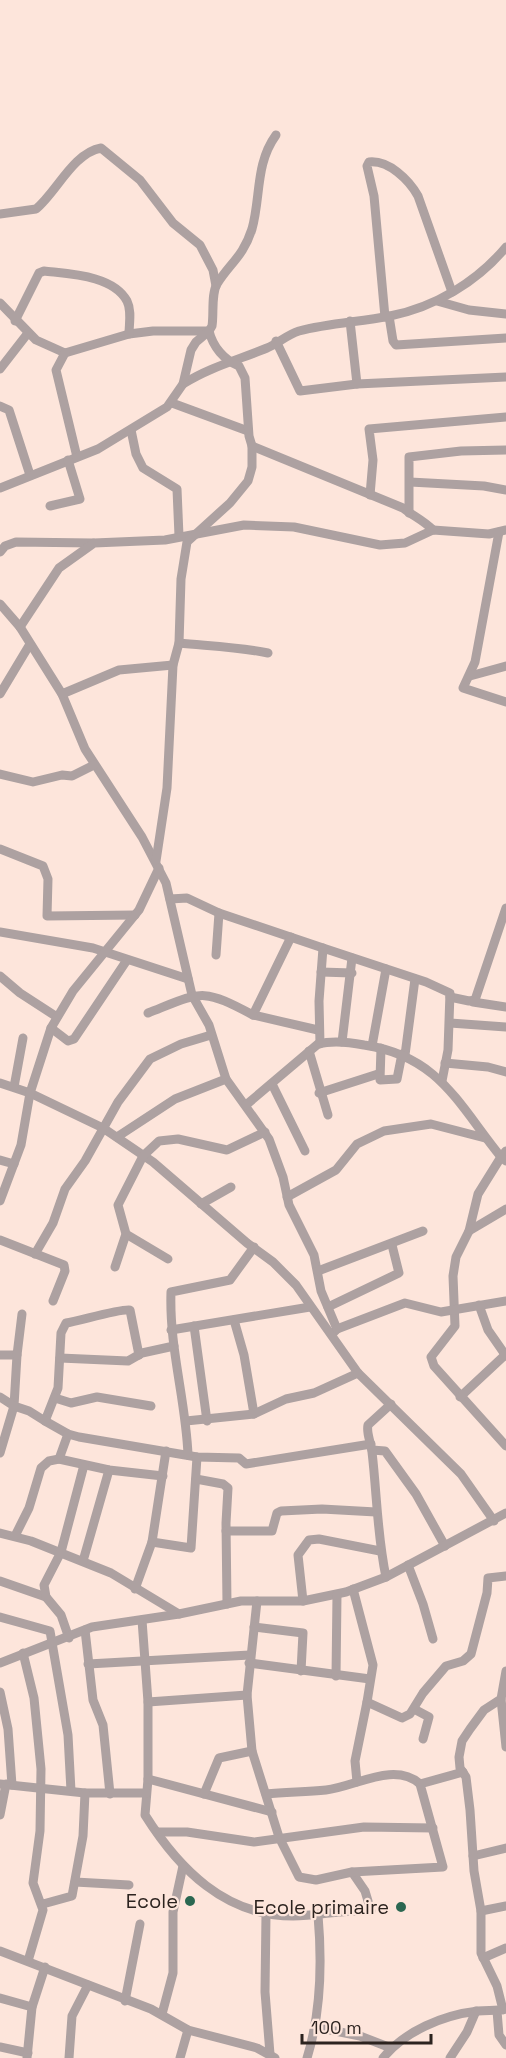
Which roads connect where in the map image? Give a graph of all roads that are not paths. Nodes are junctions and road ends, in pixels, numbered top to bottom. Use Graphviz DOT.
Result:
graph roads {
  1 [pos="276,135"];
  2 [pos="0,214"];
  3 [pos="506,247"];
  4 [pos="216,286"];
  5 [pos="452,292"];
  6 [pos="437,301"];
  7 [pos="0,303"];
  8 [pos="506,314"];
  9 [pos="387,316"];
  10 [pos="15,321"];
  11 [pos="350,321"];
  12 [pos="209,331"];
  13 [pos="28,333"];
  14 [pos="129,334"];
  15 [pos="506,338"];
  16 [pos="276,341"];
  17 [pos="65,353"];
  18 [pos="228,362"];
  19 [pos="0,369"];
  20 [pos="506,377"];
  21 [pos="183,384"];
  22 [pos="357,384"];
  23 [pos="172,404"];
  24 [pos="0,406"];
  25 [pos="506,417"];
  26 [pos="130,430"];
  27 [pos="248,431"];
  28 [pos="252,446"];
  29 [pos="506,450"];
  30 [pos="72,459"];
  31 [pos="30,475"];
  32 [pos="410,482"];
  33 [pos="0,488"];
  34 [pos="506,490"];
  35 [pos="370,495"];
  36 [pos="50,506"];
  37 [pos="409,513"];
  38 [pos="433,530"];
  39 [pos="502,531"];
  40 [pos="198,532"];
  41 [pos="179,536"];
  42 [pos="94,543"];
  43 [pos="0,552"];
  44 [pos="1,606"];
  45 [pos="20,627"];
  46 [pos="179,643"];
  47 [pos="30,644"];
  48 [pos="268,652"];
  49 [pos="173,665"];
  50 [pos="506,666"];
  51 [pos="470,676"];
  52 [pos="0,694"];
  53 [pos="62,694"];
  54 [pos="506,702"];
  55 [pos="94,765"];
  56 [pos="0,774"];
  57 [pos="0,849"];
  58 [pos="158,865"];
  59 [pos="170,898"];
  60 [pos="506,911"];
  61 [pos="219,913"];
  62 [pos="135,915"];
  63 [pos="0,932"];
  64 [pos="291,937"];
  65 [pos="323,948"];
  66 [pos="106,952"];
  67 [pos="216,955"];
  68 [pos="352,958"];
  69 [pos="127,960"];
  70 [pos="386,969"];
  71 [pos="321,972"];
  72 [pos="352,973"];
  73 [pos="0,976"];
  74 [pos="416,979"];
  75 [pos="188,980"];
  76 [pos="192,995"];
  77 [pos="450,997"];
  78 [pos="473,1002"];
  79 [pos="506,1007"];
  80 [pos="148,1013"];
  81 [pos="253,1015"];
  82 [pos="57,1017"];
  83 [pos="450,1023"];
  84 [pos="506,1027"];
  85 [pos="51,1028"];
  86 [pos="318,1030"];
  87 [pos="211,1035"];
  88 [pos="23,1038"];
  89 [pos="342,1042"];
  90 [pos="320,1044"];
  91 [pos="376,1047"];
  92 [pos="309,1051"];
  93 [pos="403,1055"];
  94 [pos="445,1062"];
  95 [pos="506,1072"];
  96 [pos="378,1074"];
  97 [pos="226,1079"];
  98 [pos="442,1081"];
  99 [pos="0,1083"];
  100 [pos="272,1084"];
  101 [pos="14,1087"];
  102 [pos="30,1093"];
  103 [pos="319,1093"];
  104 [pos="246,1105"];
  105 [pos="328,1115"];
  106 [pos="103,1128"];
  107 [pos="266,1132"];
  108 [pos="117,1137"];
  109 [pos="485,1138"];
  110 [pos="305,1150"];
  111 [pos="143,1156"];
  112 [pos="504,1156"];
  113 [pos="0,1160"];
  114 [pos="14,1164"];
  115 [pos="231,1187"];
  116 [pos="287,1197"];
  117 [pos="0,1201"];
  118 [pos="201,1204"];
  119 [pos="506,1209"];
  120 [pos="423,1231"];
  121 [pos="469,1231"];
  122 [pos="126,1234"];
  123 [pos="0,1240"];
  124 [pos="392,1245"];
  125 [pos="254,1247"];
  126 [pos="35,1254"];
  127 [pos="168,1259"];
  128 [pos="115,1267"];
  129 [pos="318,1271"];
  130 [pos="53,1301"];
  131 [pos="506,1301"];
  132 [pos="479,1305"];
  133 [pos="328,1307"];
  134 [pos="310,1308"];
  135 [pos="456,1310"];
  136 [pos="22,1314"];
  137 [pos="234,1320"];
  138 [pos="194,1326"];
  139 [pos="171,1330"];
  140 [pos="334,1332"];
  141 [pos="174,1346"];
  142 [pos="0,1355"];
  143 [pos="17,1355"];
  144 [pos="138,1355"];
  145 [pos="505,1356"];
  146 [pos="60,1358"];
  147 [pos="358,1373"];
  148 [pos="460,1396"];
  149 [pos="0,1397"];
  150 [pos="55,1398"];
  151 [pos="391,1404"];
  152 [pos="152,1406"];
  153 [pos="12,1409"];
  154 [pos="0,1412"];
  155 [pos="254,1414"];
  156 [pos="45,1421"];
  157 [pos="186,1421"];
  158 [pos="207,1421"];
  159 [pos="68,1434"];
  160 [pos="506,1446"];
  161 [pos="372,1447"];
  162 [pos="166,1451"];
  163 [pos="0,1453"];
  164 [pos="192,1456"];
  165 [pos="59,1459"];
  166 [pos="84,1465"];
  167 [pos="109,1470"];
  168 [pos="163,1476"];
  169 [pos="196,1479"];
  170 [pos="376,1512"];
  171 [pos="499,1518"];
  172 [pos="506,1527"];
  173 [pos="226,1531"];
  174 [pos="0,1533"];
  175 [pos="15,1536"];
  176 [pos="152,1542"];
  177 [pos="445,1546"];
  178 [pos="380,1551"];
  179 [pos="61,1552"];
  180 [pos="83,1561"];
  181 [pos="408,1564"];
  182 [pos="506,1576"];
  183 [pos="386,1577"];
  184 [pos="0,1581"];
  185 [pos="135,1589"];
  186 [pos="353,1589"];
  187 [pos="337,1594"];
  188 [pos="46,1597"];
  189 [pos="303,1600"];
  190 [pos="257,1601"];
  191 [pos="227,1604"];
  192 [pos="179,1614"];
  193 [pos="0,1617"];
  194 [pos="142,1620"];
  195 [pos="254,1627"];
  196 [pos="85,1630"];
  197 [pos="69,1638"];
  198 [pos="433,1639"];
  199 [pos="53,1644"];
  200 [pos="23,1653"];
  201 [pos="249,1659"];
  202 [pos="145,1662"];
  203 [pos="0,1663"];
  204 [pos="88,1664"];
  205 [pos="301,1671"];
  206 [pos="506,1671"];
  207 [pos="336,1676"];
  208 [pos="370,1679"];
  209 [pos="0,1692"];
  210 [pos="504,1692"];
  211 [pos="247,1695"];
  212 [pos="148,1702"];
  213 [pos="367,1702"];
  214 [pos="414,1708"];
  215 [pos="423,1739"];
  216 [pos="506,1742"];
  217 [pos="506,1747"];
  218 [pos="252,1751"];
  219 [pos="463,1772"];
  220 [pos="148,1779"];
  221 [pos="357,1782"];
  222 [pos="6,1784"];
  223 [pos="420,1784"];
  224 [pos="41,1789"];
  225 [pos="71,1791"];
  226 [pos="85,1793"];
  227 [pos="146,1793"];
  228 [pos="110,1794"];
  229 [pos="204,1794"];
  230 [pos="266,1794"];
  231 [pos="272,1812"];
  232 [pos="0,1815"];
  233 [pos="433,1828"];
  234 [pos="157,1832"];
  235 [pos="279,1837"];
  236 [pos="506,1848"];
  237 [pos="473,1856"];
  238 [pos="183,1866"];
  239 [pos="352,1872"];
  240 [pos="75,1882"];
  241 [pos="129,1885"];
  242 [pos="43,1904"];
  243 [pos="506,1906"];
  244 [pos="481,1911"];
  245 [pos="266,1914"];
  246 [pos="318,1915"];
  247 [pos="140,1924"];
  248 [pos="506,1948"];
  249 [pos="0,1951"];
  250 [pos="483,1958"];
  251 [pos="28,1961"];
  252 [pos="45,1967"];
  253 [pos="88,1985"];
  254 [pos="0,1998"];
  255 [pos="125,2001"];
  256 [pos="32,2007"];
  257 [pos="502,2010"];
  258 [pos="476,2011"];
  259 [pos="162,2014"];
  260 [pos="315,2027"];
  261 [pos="188,2030"];
  262 [pos="506,2045"];
  263 [pos="0,2047"];
  264 [pos="391,2048"];
  265 [pos="27,2055"];
  266 [pos="273,2056"];
  267 [pos="69,2058"];
  268 [pos="180,2058"];
  269 [pos="307,2058"];
  270 [pos="383,2058"];
  271 [pos="450,2058"];
  1 -- 4 [label="street"];
  2 -- 4 [label="street"];
  3 -- 5 [label="street"];
  4 -- 12 [label="street"];
  5 -- 6 [label="street"];
  5 -- 9 [label="street"];
  6 -- 8 [label="street"];
  6 -- 9 [label="street"];
  7 -- 10 [label="street"];
  9 -- 11 [label="street"];
  9 -- 15 [label="street"];
  10 -- 13 [label="street"];
  10 -- 14 [label="street"];
  11 -- 16 [label="street"];
  11 -- 22 [label="street"];
  12 -- 14 [label="street"];
  12 -- 18 [label="street"];
  12 -- 21 [label="street"];
  13 -- 17 [label="street"];
  13 -- 19 [label="street"];
  14 -- 17 [label="street"];
  16 -- 18 [label="street"];
  16 -- 22 [label="street"];
  17 -- 30 [label="street"];
  18 -- 21 [label="street"];
  18 -- 27 [label="street"];
  20 -- 22 [label="street"];
  21 -- 23 [label="street"];
  23 -- 26 [label="street"];
  23 -- 27 [label="street"];
  24 -- 31 [label="street"];
  25 -- 35 [label="street"];
  26 -- 30 [label="street"];
  26 -- 41 [label="street"];
  27 -- 28 [label="street"];
  28 -- 35 [label="street"];
  28 -- 40 [label="street"];
  29 -- 32 [label="street"];
  30 -- 31 [label="street"];
  30 -- 36 [label="street"];
  31 -- 33 [label="street"];
  32 -- 34 [label="street"];
  32 -- 37 [label="street"];
  35 -- 37 [label="street"];
  37 -- 38 [label="street"];
  38 -- 39 [label="street"];
  38 -- 40 [label="street"];
  39 -- 51 [label="street"];
  40 -- 41 [label="street"];
  40 -- 46 [label="street"];
  41 -- 42 [label="street"];
  42 -- 43 [label="street"];
  42 -- 45 [label="street"];
  44 -- 45 [label="street"];
  45 -- 47 [label="street"];
  46 -- 48 [label="street"];
  46 -- 49 [label="street"];
  47 -- 52 [label="street"];
  47 -- 53 [label="street"];
  49 -- 53 [label="street"];
  49 -- 58 [label="street"];
  50 -- 51 [label="street"];
  51 -- 54 [label="street"];
  53 -- 55 [label="street"];
  55 -- 56 [label="street"];
  55 -- 58 [label="street"];
  57 -- 62 [label="street"];
  58 -- 59 [label="street"];
  58 -- 62 [label="street"];
  59 -- 61 [label="street"];
  59 -- 75 [label="street"];
  60 -- 78 [label="street"];
  61 -- 64 [label="street"];
  61 -- 67 [label="street"];
  62 -- 66 [label="street"];
  63 -- 66 [label="street"];
  64 -- 65 [label="street"];
  64 -- 81 [label="street"];
  65 -- 68 [label="street"];
  65 -- 71 [label="street"];
  66 -- 69 [label="street"];
  66 -- 82 [label="street"];
  68 -- 70 [label="street"];
  68 -- 72 [label="street"];
  69 -- 75 [label="street"];
  69 -- 85 [label="street"];
  70 -- 74 [label="street"];
  70 -- 91 [label="street"];
  71 -- 72 [label="street"];
  71 -- 86 [label="street"];
  72 -- 89 [label="street"];
  73 -- 82 [label="street"];
  74 -- 77 [label="street"];
  74 -- 93 [label="street"];
  75 -- 76 [label="street"];
  76 -- 80 [label="street"];
  76 -- 81 [label="street"];
  76 -- 87 [label="street"];
  77 -- 78 [label="street"];
  77 -- 83 [label="street"];
  78 -- 79 [label="street"];
  81 -- 86 [label="street"];
  82 -- 85 [label="street"];
  83 -- 84 [label="street"];
  83 -- 94 [label="street"];
  85 -- 102 [label="street"];
  86 -- 90 [label="street"];
  87 -- 97 [label="street"];
  87 -- 106 [label="street"];
  88 -- 101 [label="street"];
  89 -- 90 [label="street"];
  89 -- 91 [label="street"];
  90 -- 92 [label="street"];
  91 -- 93 [label="street"];
  91 -- 96 [label="street"];
  92 -- 100 [label="street"];
  92 -- 103 [label="street"];
  93 -- 96 [label="street"];
  93 -- 98 [label="street"];
  94 -- 95 [label="street"];
  94 -- 98 [label="street"];
  96 -- 103 [label="street"];
  97 -- 104 [label="street"];
  97 -- 108 [label="street"];
  98 -- 109 [label="street"];
  99 -- 101 [label="street"];
  100 -- 104 [label="street"];
  100 -- 110 [label="street"];
  101 -- 102 [label="street"];
  102 -- 106 [label="street"];
  102 -- 114 [label="street"];
  103 -- 105 [label="street"];
  104 -- 107 [label="street"];
  106 -- 108 [label="street"];
  106 -- 126 [label="street"];
  107 -- 111 [label="street"];
  107 -- 116 [label="street"];
  108 -- 111 [label="street"];
  109 -- 112 [label="street"];
  109 -- 116 [label="street"];
  111 -- 118 [label="street"];
  111 -- 122 [label="street"];
  112 -- 121 [label="street"];
  113 -- 114 [label="street"];
  114 -- 117 [label="street"];
  115 -- 118 [label="street"];
  116 -- 129 [label="street"];
  118 -- 125 [label="street"];
  119 -- 121 [label="street"];
  120 -- 124 [label="street"];
  121 -- 135 [label="street"];
  122 -- 127 [label="street"];
  122 -- 128 [label="street"];
  123 -- 126 [label="street"];
  124 -- 129 [label="street"];
  124 -- 133 [label="street"];
  125 -- 134 [label="street"];
  125 -- 139 [label="street"];
  126 -- 130 [label="street"];
  129 -- 133 [label="street"];
  131 -- 132 [label="street"];
  132 -- 135 [label="street"];
  132 -- 145 [label="street"];
  133 -- 140 [label="street"];
  134 -- 137 [label="street"];
  134 -- 140 [label="street"];
  135 -- 140 [label="street"];
  135 -- 148 [label="street"];
  136 -- 143 [label="street"];
  137 -- 138 [label="street"];
  137 -- 155 [label="street"];
  138 -- 139 [label="street"];
  138 -- 158 [label="street"];
  139 -- 141 [label="street"];
  140 -- 147 [label="street"];
  141 -- 144 [label="street"];
  141 -- 157 [label="street"];
  142 -- 143 [label="street"];
  143 -- 153 [label="street"];
  144 -- 146 [label="street"];
  144 -- 146 [label="street"];
  145 -- 148 [label="street"];
  146 -- 150 [label="street"];
  147 -- 151 [label="street"];
  147 -- 155 [label="street"];
  148 -- 160 [label="street"];
  149 -- 153 [label="street"];
  150 -- 152 [label="street"];
  150 -- 156 [label="street"];
  151 -- 161 [label="street"];
  151 -- 171 [label="street"];
  153 -- 154 [label="street"];
  153 -- 156 [label="street"];
  153 -- 163 [label="street"];
  155 -- 158 [label="street"];
  156 -- 159 [label="street"];
  157 -- 158 [label="street"];
  157 -- 164 [label="street"];
  159 -- 162 [label="street"];
  159 -- 165 [label="street"];
  161 -- 164 [label="street"];
  161 -- 170 [label="street"];
  161 -- 177 [label="street"];
  162 -- 164 [label="street"];
  162 -- 168 [label="street"];
  164 -- 169 [label="street"];
  165 -- 166 [label="street"];
  165 -- 175 [label="street"];
  166 -- 167 [label="street"];
  166 -- 179 [label="street"];
  167 -- 168 [label="street"];
  167 -- 180 [label="street"];
  168 -- 176 [label="street"];
  169 -- 173 [label="street"];
  169 -- 176 [label="street"];
  170 -- 173 [label="street"];
  170 -- 178 [label="street"];
  171 -- 172 [label="street"];
  171 -- 177 [label="street"];
  173 -- 191 [label="street"];
  174 -- 175 [label="street"];
  175 -- 179 [label="street"];
  176 -- 185 [label="street"];
  177 -- 181 [label="street"];
  178 -- 183 [label="street"];
  178 -- 189 [label="street"];
  179 -- 180 [label="street"];
  179 -- 188 [label="street"];
  180 -- 185 [label="street"];
  181 -- 183 [label="street"];
  181 -- 198 [label="street"];
  182 -- 214 [label="street"];
  183 -- 186 [label="street"];
  184 -- 188 [label="street"];
  185 -- 192 [label="street"];
  186 -- 187 [label="street"];
  186 -- 208 [label="street"];
  187 -- 189 [label="street"];
  187 -- 207 [label="street"];
  188 -- 197 [label="street"];
  189 -- 190 [label="street"];
  190 -- 191 [label="street"];
  190 -- 195 [label="street"];
  191 -- 192 [label="street"];
  192 -- 194 [label="street"];
  193 -- 199 [label="street"];
  194 -- 196 [label="street"];
  194 -- 202 [label="street"];
  195 -- 201 [label="street"];
  195 -- 205 [label="street"];
  196 -- 197 [label="street"];
  196 -- 204 [label="street"];
  197 -- 199 [label="street"];
  199 -- 200 [label="street"];
  199 -- 225 [label="street"];
  200 -- 203 [label="street"];
  200 -- 224 [label="street"];
  201 -- 202 [label="street"];
  201 -- 205 [label="street"];
  201 -- 211 [label="street"];
  202 -- 204 [label="street"];
  202 -- 212 [label="street"];
  204 -- 228 [label="street"];
  205 -- 207 [label="street"];
  206 -- 210 [label="street"];
  207 -- 208 [label="street"];
  208 -- 213 [label="street"];
  209 -- 222 [label="street"];
  210 -- 216 [label="street"];
  210 -- 219 [label="street"];
  211 -- 212 [label="street"];
  211 -- 218 [label="street"];
  212 -- 220 [label="street"];
  213 -- 214 [label="street"];
  213 -- 221 [label="street"];
  214 -- 215 [label="street"];
  216 -- 217 [label="street"];
  218 -- 229 [label="street"];
  218 -- 230 [label="street"];
  219 -- 223 [label="street"];
  219 -- 237 [label="street"];
  220 -- 227 [label="street"];
  220 -- 229 [label="street"];
  221 -- 223 [label="street"];
  221 -- 230 [label="street"];
  222 -- 224 [label="street"];
  222 -- 232 [label="street"];
  223 -- 233 [label="street"];
  224 -- 225 [label="street"];
  224 -- 242 [label="street"];
  225 -- 226 [label="street"];
  226 -- 228 [label="street"];
  226 -- 240 [label="street"];
  227 -- 228 [label="street"];
  227 -- 234 [label="street"];
  229 -- 231 [label="street"];
  230 -- 231 [label="street"];
  231 -- 235 [label="street"];
  233 -- 235 [label="street"];
  233 -- 239 [label="street"];
  234 -- 235 [label="street"];
  234 -- 238 [label="street"];
  235 -- 239 [label="street"];
  236 -- 237 [label="street"];
  237 -- 244 [label="street"];
  238 -- 245 [label="street"];
  238 -- 259 [label="street"];
  239 -- 246 [label="street"];
  240 -- 241 [label="street"];
  240 -- 242 [label="street"];
  242 -- 251 [label="street"];
  243 -- 244 [label="street"];
  244 -- 250 [label="street"];
  245 -- 246 [label="street"];
  245 -- 266 [label="street"];
  246 -- 260 [label="street"];
  247 -- 255 [label="street"];
  248 -- 250 [label="street"];
  249 -- 251 [label="street"];
  250 -- 257 [label="street"];
  251 -- 252 [label="street"];
  252 -- 253 [label="street"];
  252 -- 256 [label="street"];
  253 -- 255 [label="street"];
  253 -- 267 [label="street"];
  254 -- 256 [label="street"];
  255 -- 259 [label="street"];
  256 -- 265 [label="street"];
  257 -- 258 [label="street"];
  257 -- 262 [label="street"];
  258 -- 264 [label="street"];
  258 -- 271 [label="street"];
  259 -- 261 [label="street"];
  260 -- 264 [label="street"];
  260 -- 269 [label="street"];
  261 -- 266 [label="street"];
  261 -- 268 [label="street"];
  263 -- 265 [label="street"];
  264 -- 270 [label="street"];
}
